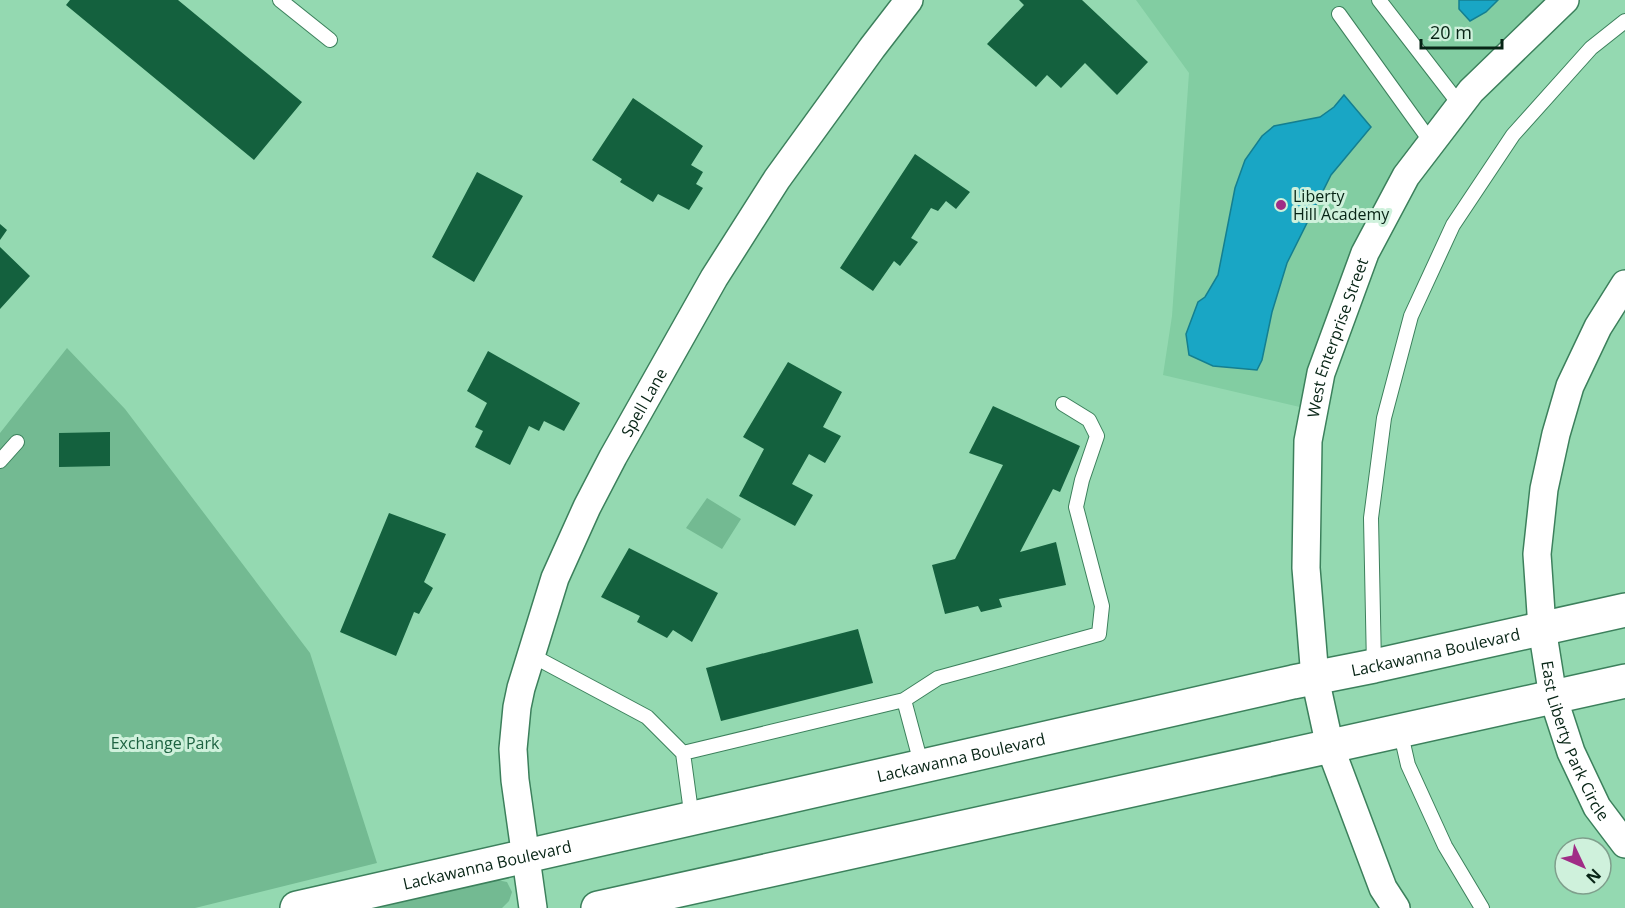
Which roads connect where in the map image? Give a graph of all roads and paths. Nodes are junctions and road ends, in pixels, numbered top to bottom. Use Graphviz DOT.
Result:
graph roads {
  1 [pos="280,0"];
  2 [pos="1379,0"];
  3 [pos="1565,0"];
  4 [pos="898,8"];
  5 [pos="1339,14"];
  6 [pos="1625,21"];
  7 [pos="330,40"];
  8 [pos="1460,105"];
  9 [pos="1431,142"];
  10 [pos="1625,284"];
  11 [pos="1063,404"];
  12 [pos="17,442"];
  13 [pos="0,461"];
  14 [pos="1625,610"];
  15 [pos="1542,628"];
  16 [pos="531,655"];
  17 [pos="1374,666"];
  18 [pos="1315,678"];
  19 [pos="1625,681"];
  20 [pos="1552,697"];
  21 [pos="904,700"];
  22 [pos="1400,730"];
  23 [pos="1330,747"];
  24 [pos="683,753"];
  25 [pos="922,767"];
  26 [pos="692,819"];
  27 [pos="1625,844"];
  28 [pos="526,856"];
  29 [pos="643,903"];
  30 [pos="297,908"];
  31 [pos="533,908"];
  32 [pos="598,908"];
  33 [pos="1396,908"];
  34 [pos="1482,908"];
  1 -- 7 [label="lane"];
  2 -- 8 [label="lane"];
  3 -- 8 [label="street, West Enterprise Street"];
  4 -- 16 [label="street, Spell Lane"];
  5 -- 9 [label="lane"];
  6 -- 17 [label="lane"];
  8 -- 9 [label="street, West Enterprise Street"];
  9 -- 18 [label="street, West Enterprise Street"];
  10 -- 15 [label="street, East Liberty Park Circle"];
  11 -- 21 [label="lane"];
  12 -- 13 [label="lane"];
  14 -- 15 [label="street, Lackawanna Boulevard"];
  15 -- 17 [label="street, Lackawanna Boulevard"];
  15 -- 20 [label="street, East Liberty Park Circle"];
  16 -- 24 [label="lane"];
  16 -- 28 [label="street, Spell Lane"];
  17 -- 18 [label="street, Lackawanna Boulevard"];
  18 -- 23 [label="street, West Enterprise Street"];
  18 -- 25 [label="street, Lackawanna Boulevard"];
  19 -- 20 [label="street"];
  20 -- 22 [label="street"];
  20 -- 27 [label="street, East Liberty Park Circle"];
  21 -- 24 [label="lane"];
  21 -- 25 [label="lane"];
  22 -- 23 [label="street"];
  22 -- 34 [label="lane"];
  23 -- 29 [label="street"];
  23 -- 33 [label="street, West Enterprise Street"];
  24 -- 26 [label="lane"];
  25 -- 26 [label="street, Lackawanna Boulevard"];
  26 -- 28 [label="street, Lackawanna Boulevard"];
  28 -- 30 [label="street, Lackawanna Boulevard"];
  28 -- 31 [label="street, Spell Lane"];
  29 -- 32 [label="street"];
}
